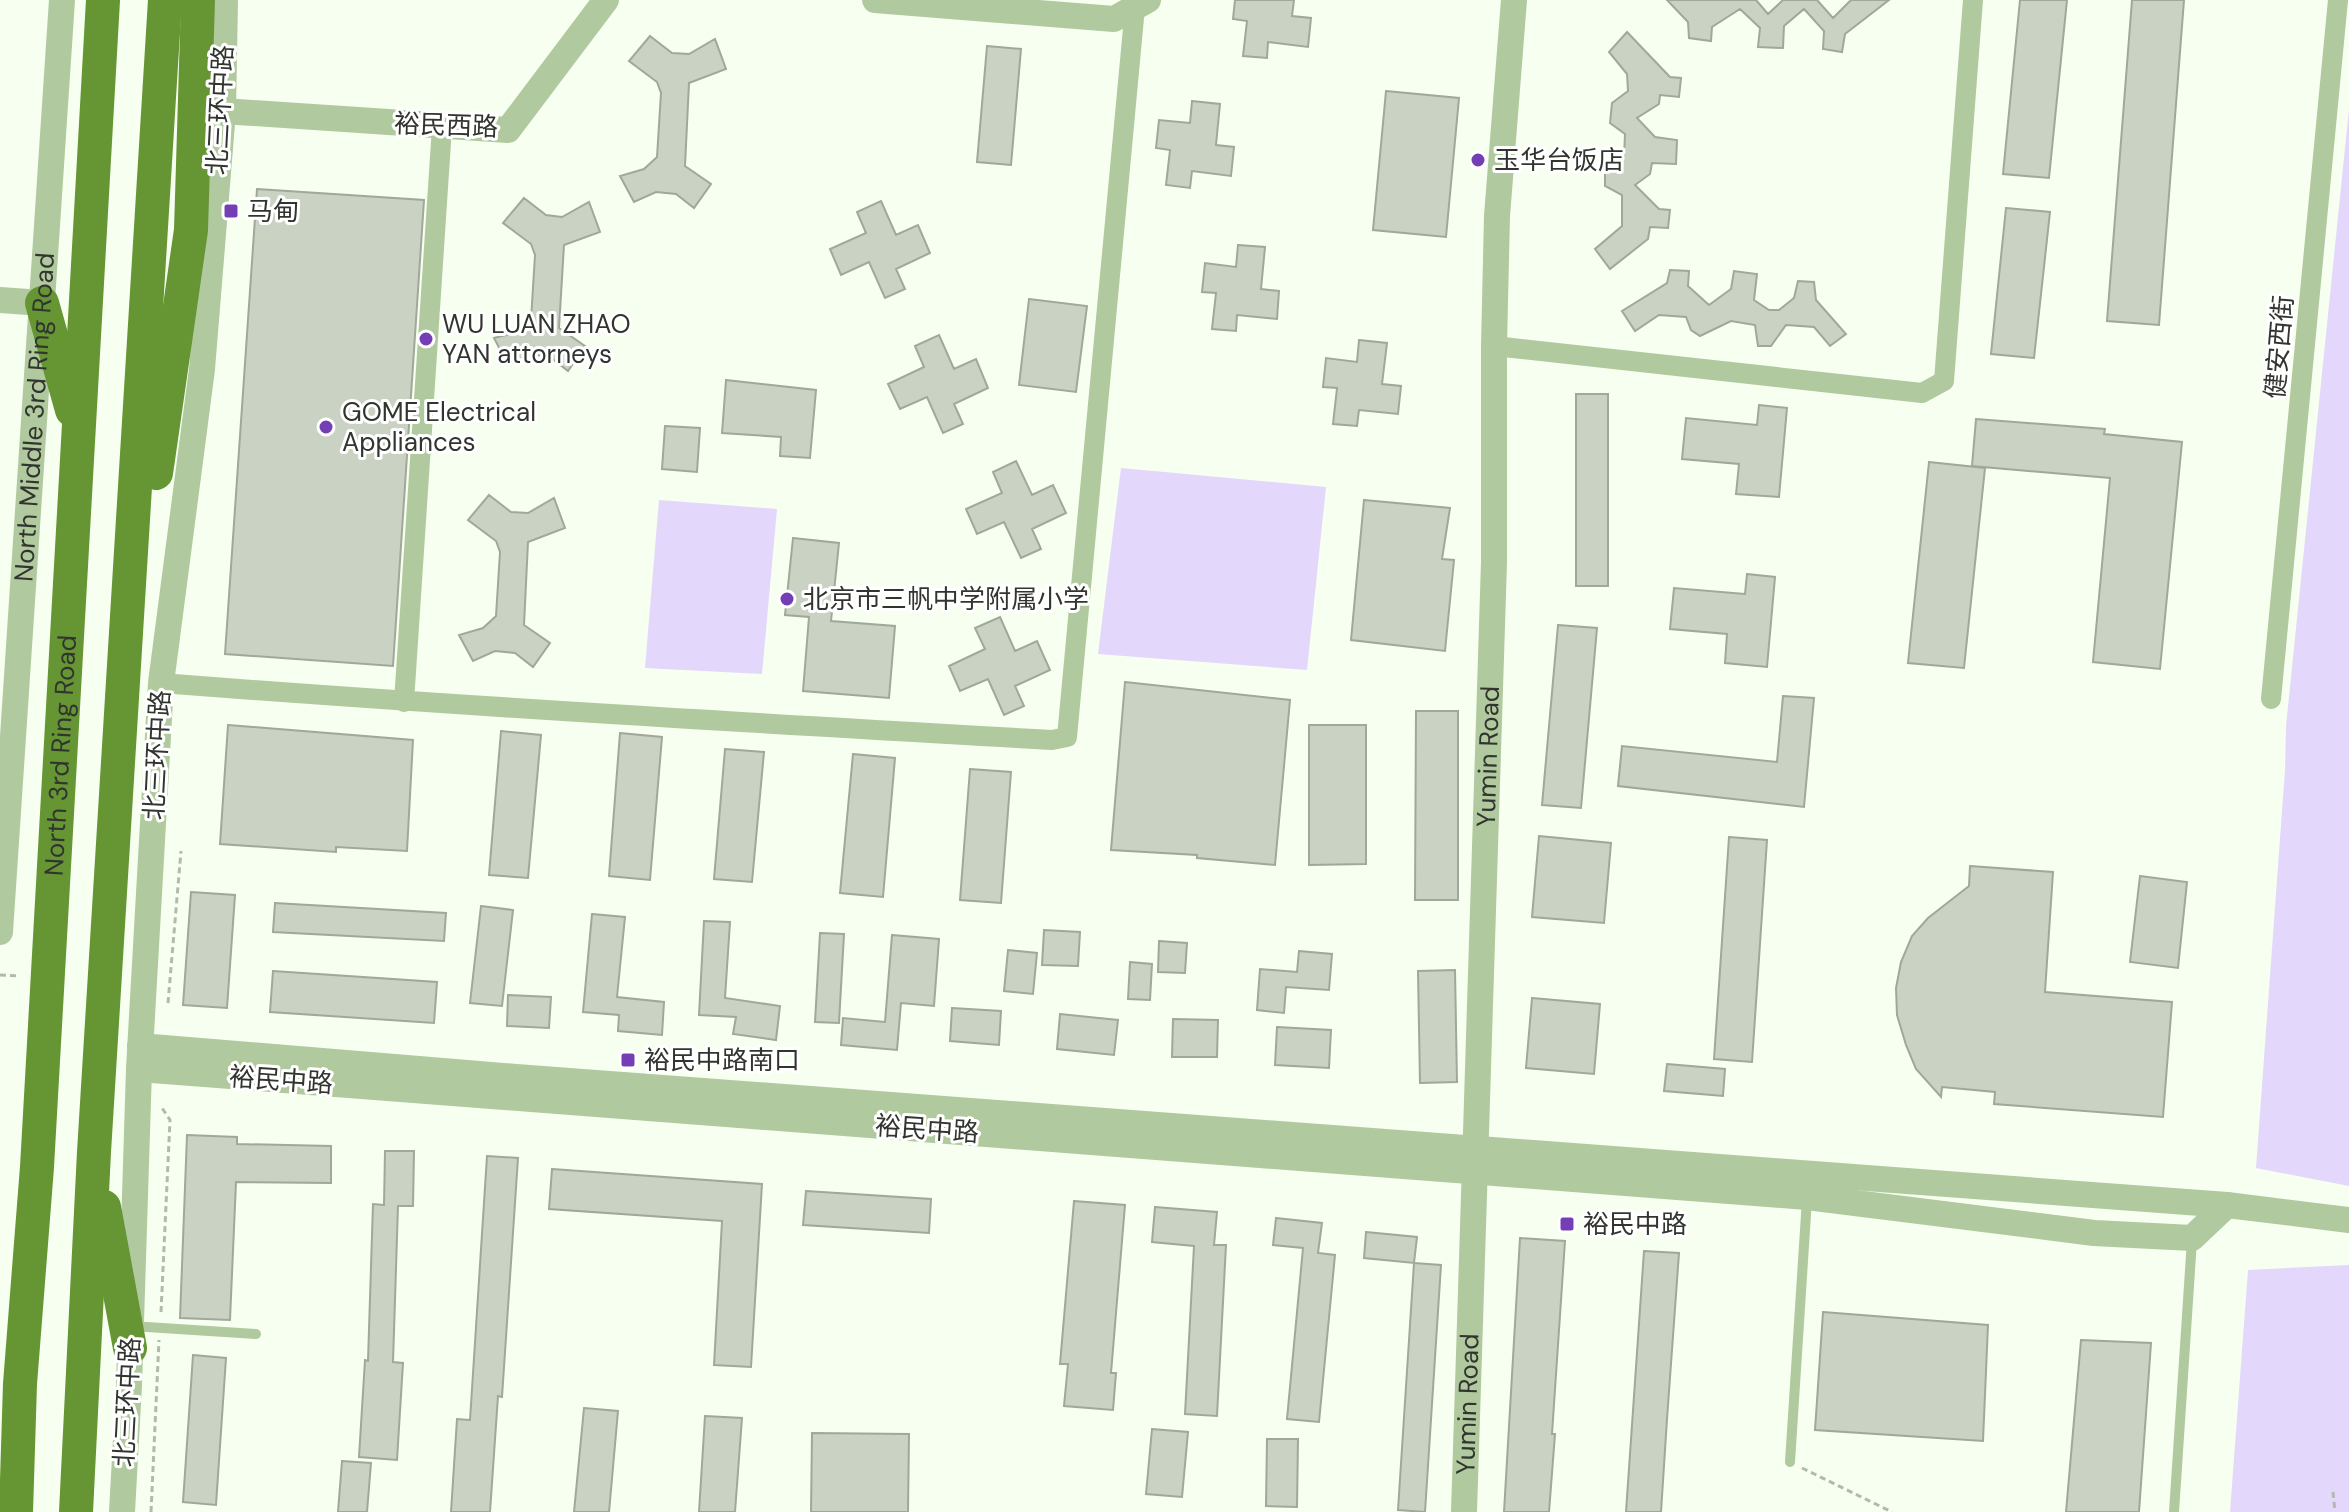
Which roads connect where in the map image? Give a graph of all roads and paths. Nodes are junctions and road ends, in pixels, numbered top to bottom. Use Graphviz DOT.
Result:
graph roads {
  1 [pos="62,0"];
  2 [pos="103,0"];
  3 [pos="165,0"];
  4 [pos="198,0"];
  5 [pos="225,0"];
  6 [pos="606,0"];
  7 [pos="875,0"];
  8 [pos="1514,0"];
  9 [pos="1973,0"];
  10 [pos="2338,0"];
  11 [pos="1141,4"];
  12 [pos="223,111"];
  13 [pos="442,127"];
  14 [pos="0,300"];
  15 [pos="42,303"];
  16 [pos="1494,346"];
  17 [pos="79,437"];
  18 [pos="125,671"];
  19 [pos="161,683"];
  20 [pos="2271,699"];
  21 [pos="404,702"];
  22 [pos="181,851"];
  23 [pos="0,932"];
  24 [pos="168,1003"];
  25 [pos="140,1057"];
  26 [pos="162,1108"];
  27 [pos="94,1152"];
  28 [pos="1476,1160"];
  29 [pos="37,1167"];
  30 [pos="1807,1197"];
  31 [pos="2227,1205"];
  32 [pos="2349,1220"];
  33 [pos="2192,1238"];
  34 [pos="160,1328"];
  35 [pos="256,1334"];
  36 [pos="131,1337"];
  37 [pos="0,1364"];
  38 [pos="1790,1462"];
  39 [pos="2333,1492"];
  40 [pos="16,1512"];
  41 [pos="76,1512"];
  42 [pos="122,1512"];
  43 [pos="151,1512"];
  44 [pos="1464,1512"];
  45 [pos="1892,1512"];
  46 [pos="2174,1512"];
  47 [pos="2335,1512"];
  1 -- 15 [label="street, North Middle 3rd Ring Road"];
  2 -- 17 [label="highway, North 3rd Ring Road"];
  3 -- 18 [label="highway"];
  4 -- 18 [label="highway"];
  5 -- 12 [label="street, 北三环中路"];
  6 -- 13 [label="street, 裕民西路"];
  7 -- 11 [label="street"];
  8 -- 16 [label="street, Yumin Road"];
  9 -- 16 [label="street"];
  10 -- 20 [label="street, 健安西街"];
  11 -- 21 [label="street"];
  12 -- 13 [label="street, 裕民西路"];
  12 -- 19 [label="street, 北三环中路"];
  13 -- 21 [label="street"];
  14 -- 15 [label="street"];
  15 -- 17 [label="highway"];
  15 -- 23 [label="street, North Middle 3rd Ring Road"];
  16 -- 28 [label="street, Yumin Road"];
  17 -- 29 [label="highway, North 3rd Ring Road"];
  18 -- 27 [label="highway"];
  19 -- 21 [label="street"];
  19 -- 25 [label="street, 北三环中路"];
  22 -- 24 [label="path"];
  25 -- 28 [label="street, 裕民中路"];
  25 -- 36 [label="street, 北三环中路"];
  26 -- 34 [label="path"];
  27 -- 36 [label="highway"];
  27 -- 41 [label="highway"];
  28 -- 30 [label="street, 裕民中路"];
  28 -- 31 [label="street, 裕民中路"];
  28 -- 44 [label="street, Yumin Road"];
  29 -- 37 [label="highway"];
  29 -- 40 [label="highway, North 3rd Ring Road"];
  30 -- 33 [label="street, 裕民中路"];
  30 -- 38 [label="lane"];
  31 -- 32 [label="street, 裕民中路"];
  31 -- 33 [label="street"];
  33 -- 46 [label="lane"];
  34 -- 35 [label="lane"];
  34 -- 36 [label="lane"];
  34 -- 43 [label="path"];
  36 -- 42 [label="street, 北三环中路"];
  38 -- 45 [label="path"];
  39 -- 47 [label="path"];
}
